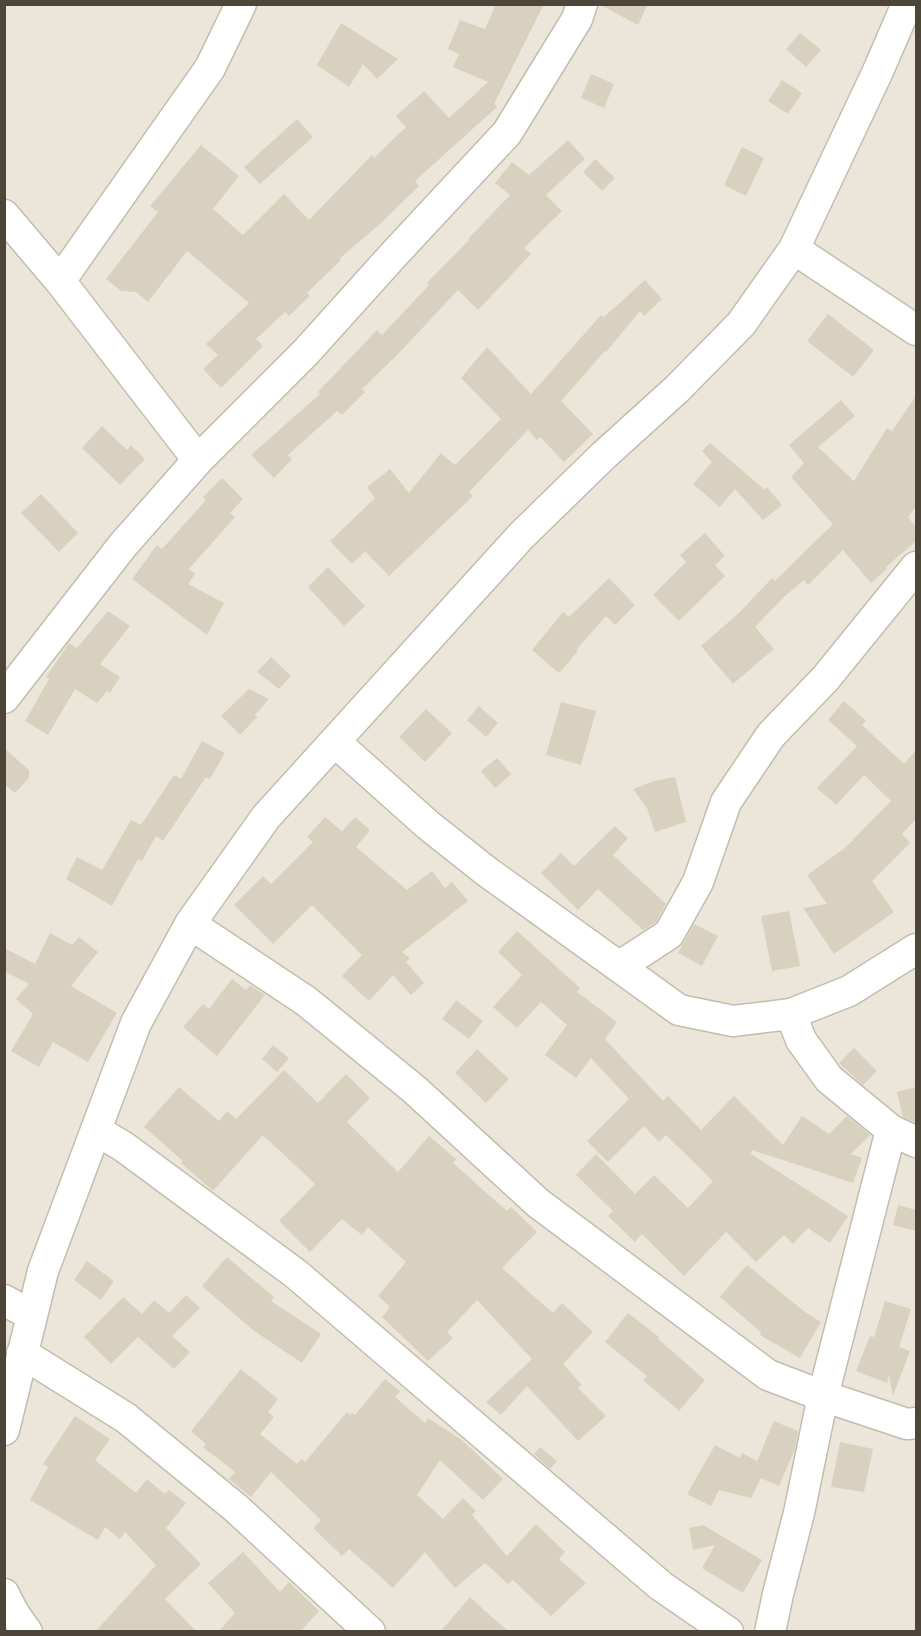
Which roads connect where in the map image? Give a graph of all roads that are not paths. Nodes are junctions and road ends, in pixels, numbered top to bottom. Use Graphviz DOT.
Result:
graph roads {
  1 [pos="241,4"];
  2 [pos="582,4"];
  3 [pos="907,4"];
  4 [pos="4,215"];
  5 [pos="794,249"];
  6 [pos="60,281"];
  7 [pos="916,330"];
  8 [pos="198,460"];
  9 [pos="916,567"];
  10 [pos="4,698"];
  11 [pos="335,742"];
  12 [pos="189,924"];
  13 [pos="916,949"];
  14 [pos="620,966"];
  15 [pos="791,1014"];
  16 [pos="96,1130"];
  17 [pos="904,1136"];
  18 [pos="4,1300"];
  19 [pos="31,1314"];
  20 [pos="22,1353"];
  21 [pos="823,1396"];
  22 [pos="916,1423"];
  23 [pos="4,1430"];
  24 [pos="4,1594"];
  25 [pos="27,1632"];
  26 [pos="370,1632"];
  27 [pos="728,1632"];
  28 [pos="770,1632"];
  1 -- 6 [label="street"];
  2 -- 8 [label="street"];
  3 -- 5 [label="street"];
  4 -- 6 [label="street"];
  5 -- 7 [label="street"];
  5 -- 11 [label="street"];
  6 -- 8 [label="street"];
  8 -- 10 [label="street"];
  9 -- 14 [label="street"];
  11 -- 12 [label="street"];
  11 -- 14 [label="street"];
  12 -- 16 [label="street"];
  12 -- 21 [label="street"];
  13 -- 15 [label="street"];
  14 -- 15 [label="street"];
  15 -- 17 [label="street"];
  16 -- 19 [label="street"];
  16 -- 27 [label="street"];
  17 -- 21 [label="street"];
  18 -- 19 [label="street"];
  19 -- 20 [label="street"];
  20 -- 23 [label="street"];
  20 -- 26 [label="street"];
  21 -- 22 [label="street"];
  21 -- 28 [label="street"];
  24 -- 25 [label="street"];
}
